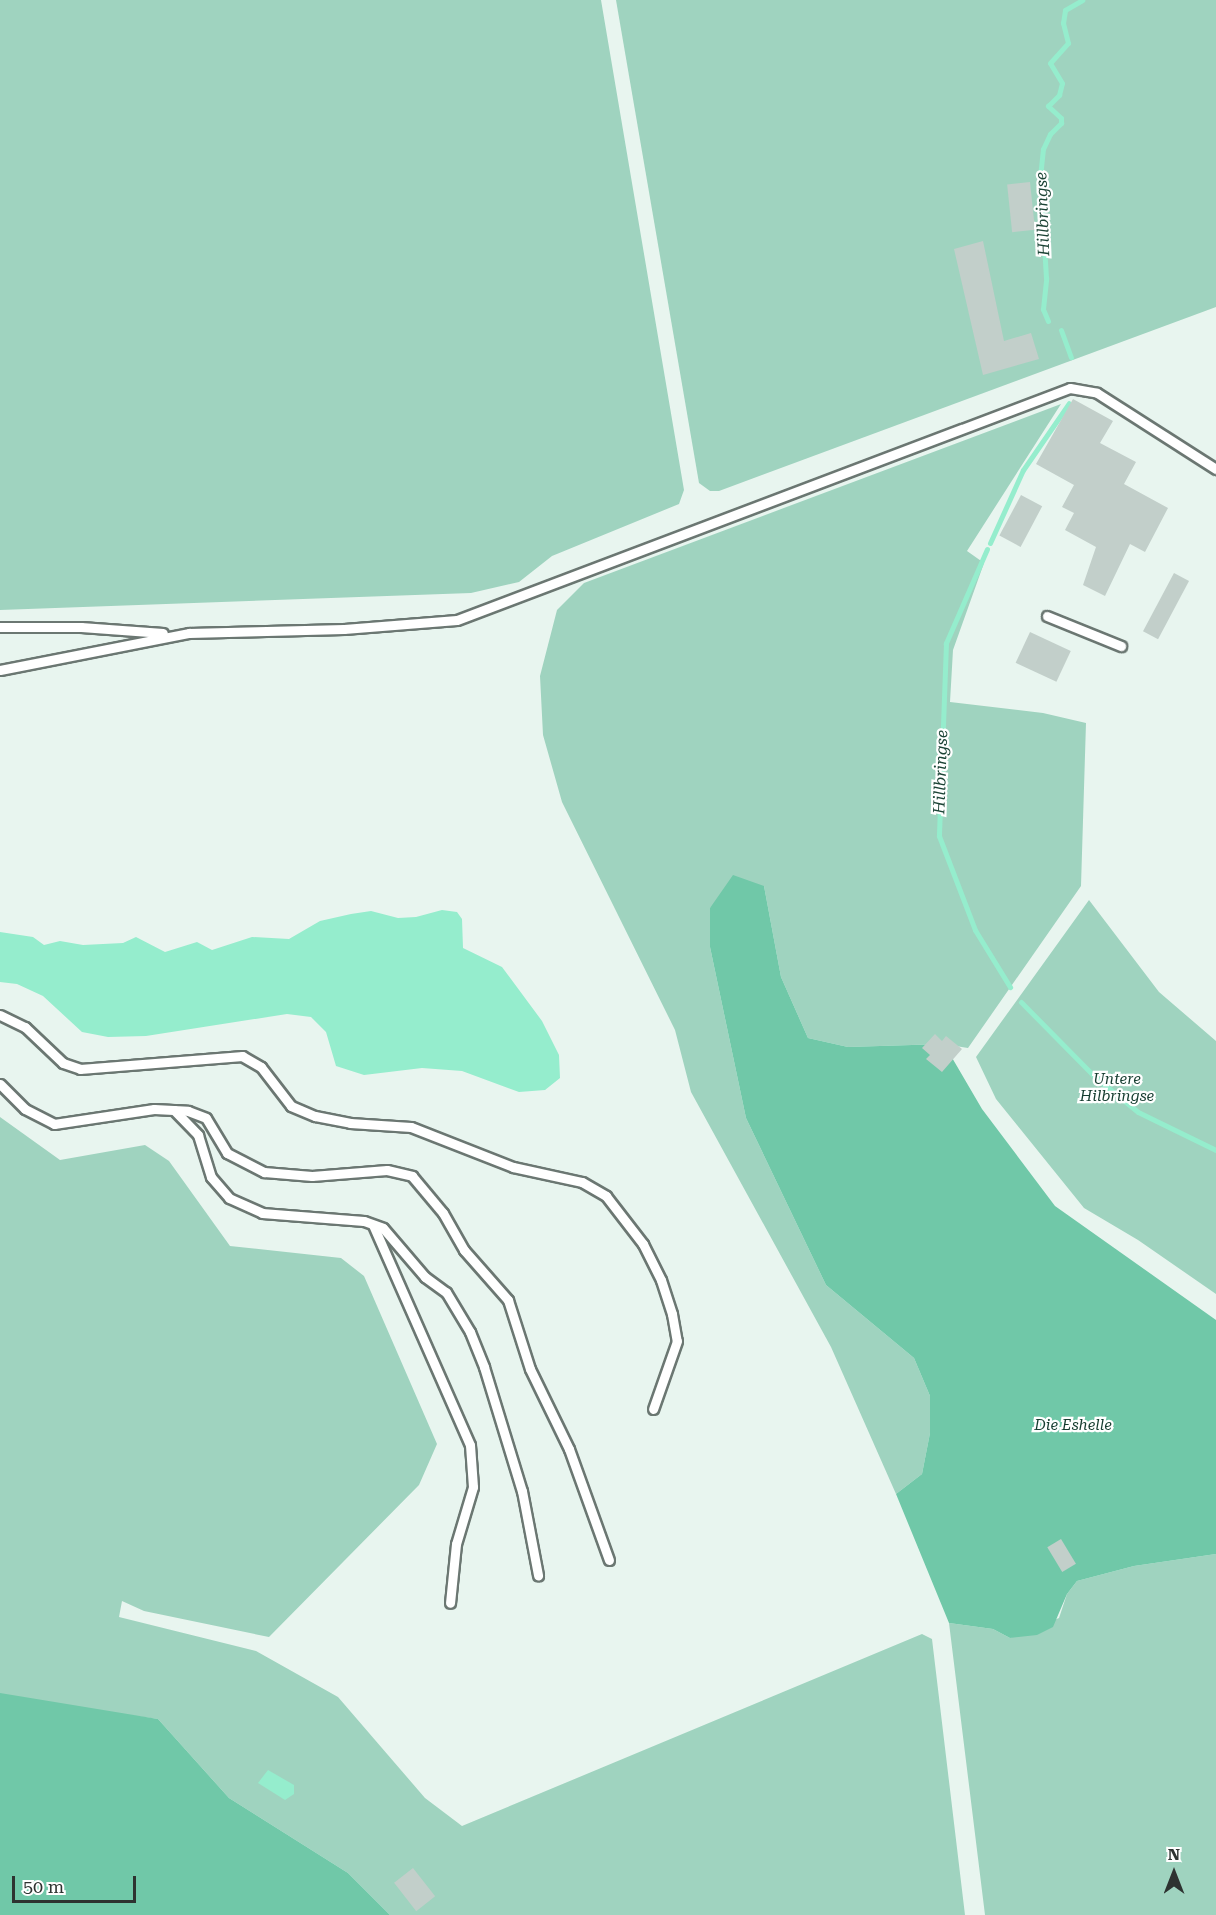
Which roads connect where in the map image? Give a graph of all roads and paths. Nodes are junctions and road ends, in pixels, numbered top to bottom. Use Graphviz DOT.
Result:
graph roads {
  1 [pos="1216,469"];
  2 [pos="1047,616"];
  3 [pos="0,627"];
  4 [pos="189,633"];
  5 [pos="1121,646"];
  6 [pos="0,670"];
  7 [pos="0,1016"];
  8 [pos="0,1084"];
  9 [pos="172,1109"];
  10 [pos="374,1225"];
  11 [pos="653,1409"];
  12 [pos="609,1560"];
  13 [pos="538,1575"];
  14 [pos="450,1604"];
  1 -- 4 [label="lane"];
  2 -- 5 [label="lane"];
  3 -- 4 [label="lane"];
  4 -- 6 [label="lane"];
  7 -- 11 [label="lane"];
  8 -- 9 [label="lane"];
  9 -- 10 [label="lane"];
  9 -- 12 [label="lane"];
  10 -- 13 [label="lane"];
  10 -- 14 [label="lane"];
}
